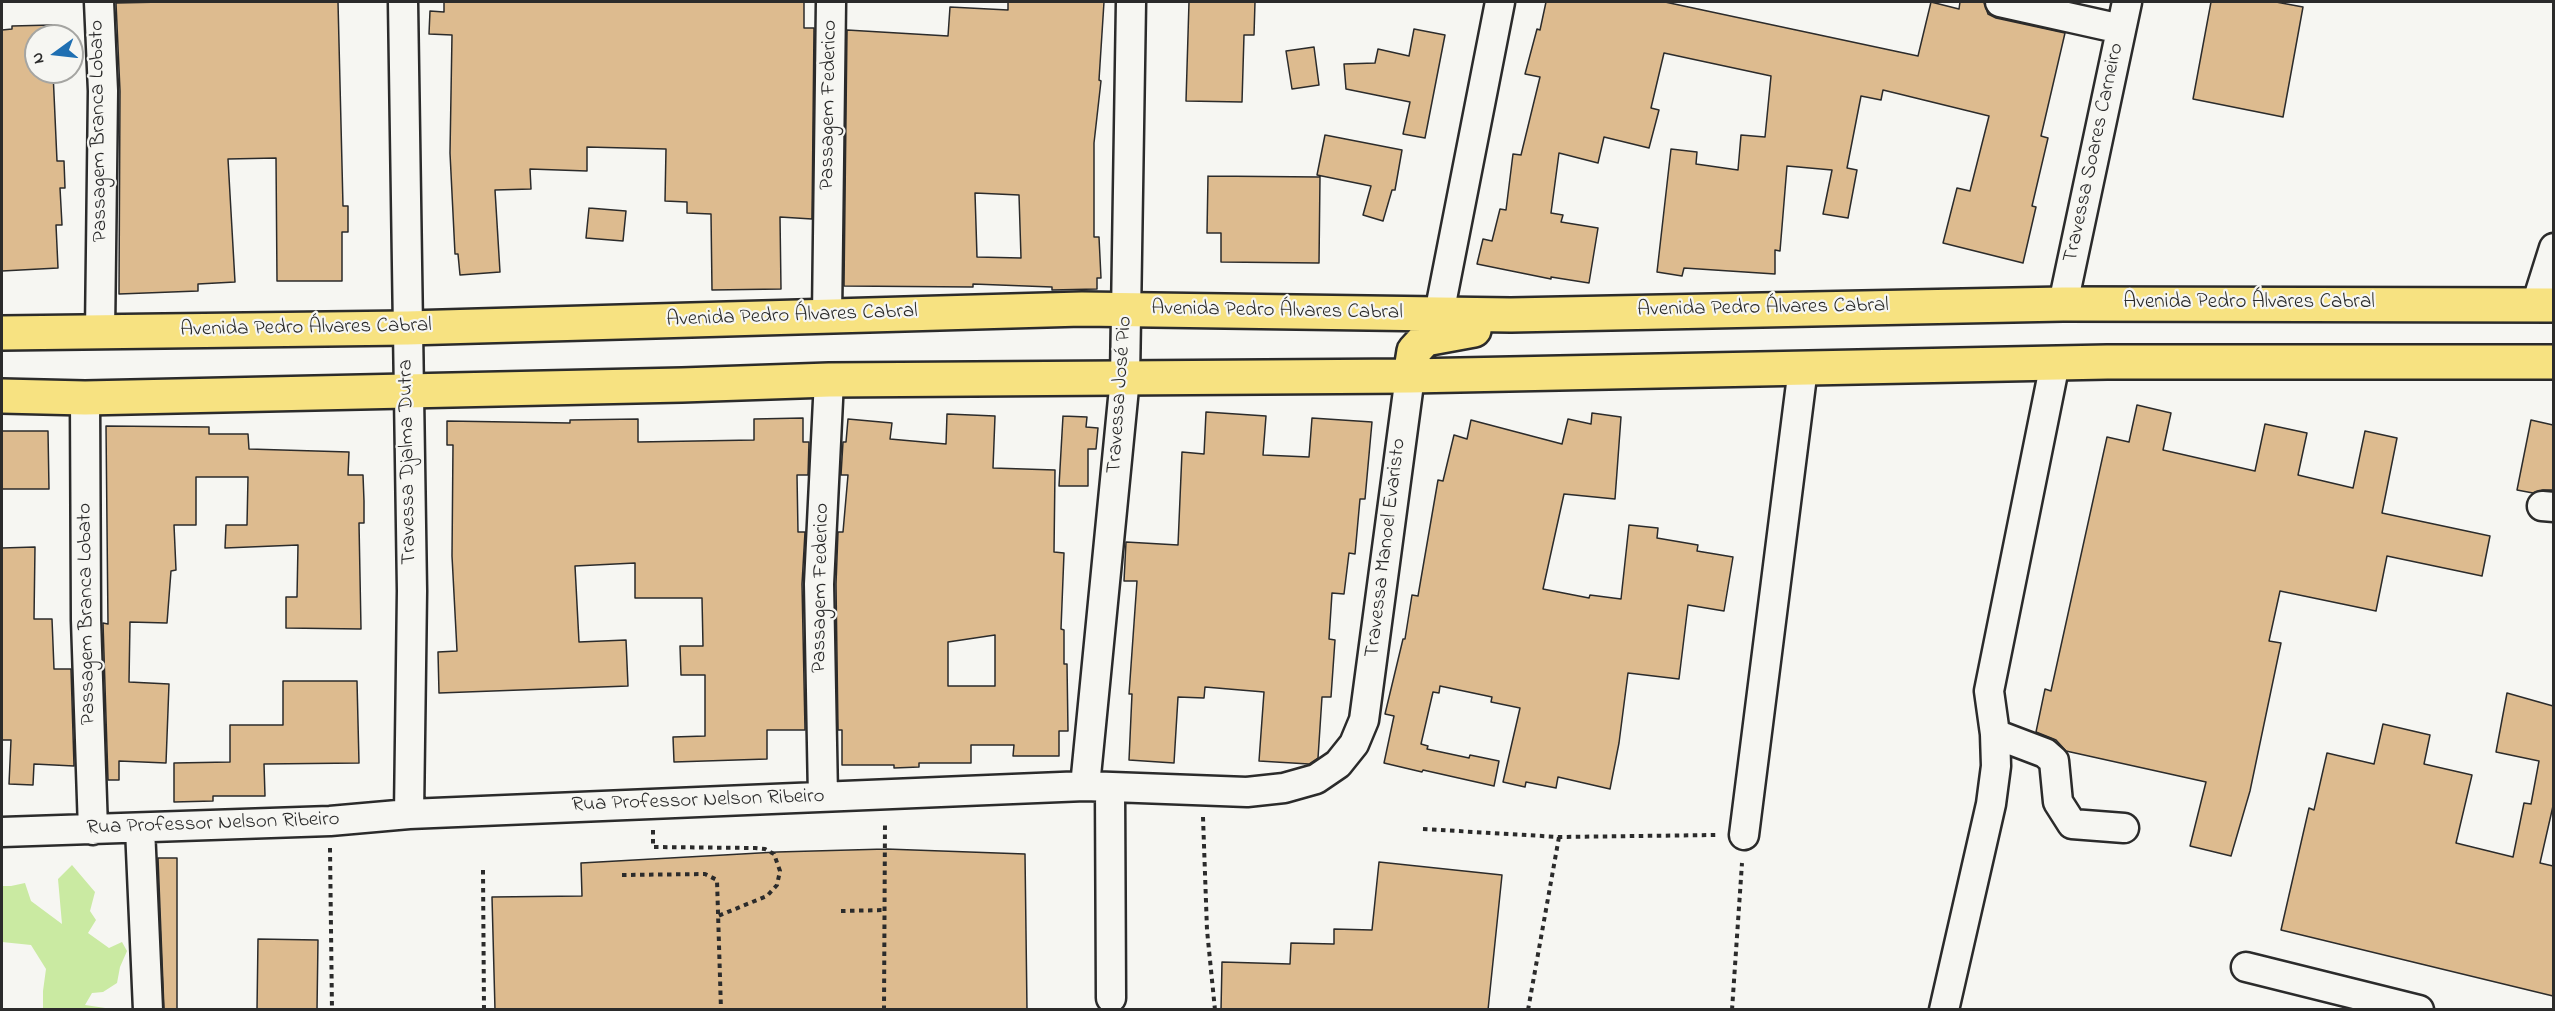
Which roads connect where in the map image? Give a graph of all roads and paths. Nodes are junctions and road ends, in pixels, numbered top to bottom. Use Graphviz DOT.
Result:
graph roads {
  1 [pos="99,2"];
  2 [pos="403,2"];
  3 [pos="831,2"];
  4 [pos="1131,2"];
  5 [pos="1500,2"];
  6 [pos="2000,2"];
  7 [pos="2124,15"];
  8 [pos="2553,248"];
  9 [pos="2063,304"];
  10 [pos="2545,305"];
  11 [pos="1127,310"];
  12 [pos="1439,314"];
  13 [pos="1511,315"];
  14 [pos="826,316"];
  15 [pos="406,328"];
  16 [pos="100,332"];
  17 [pos="2,333"];
  18 [pos="2553,362"];
  19 [pos="2055,363"];
  20 [pos="1803,368"];
  21 [pos="1410,376"];
  22 [pos="1125,378"];
  23 [pos="829,380"];
  24 [pos="408,391"];
  25 [pos="2,396"];
  26 [pos="85,398"];
  27 [pos="1364,720"];
  28 [pos="1995,735"];
  29 [pos="1098,787"];
  30 [pos="1202,792"];
  31 [pos="823,797"];
  32 [pos="409,814"];
  33 [pos="330,820"];
  34 [pos="885,822"];
  35 [pos="652,827"];
  36 [pos="140,828"];
  37 [pos="2124,828"];
  38 [pos="1423,829"];
  39 [pos="93,830"];
  40 [pos="2,832"];
  41 [pos="1744,835"];
  42 [pos="1559,837"];
  43 [pos="483,870"];
  44 [pos="622,874"];
  45 [pos="886,910"];
  46 [pos="841,911"];
  47 [pos="718,916"];
  48 [pos="2246,967"];
  49 [pos="1111,998"];
  50 [pos="148,1010"];
  51 [pos="332,1010"];
  52 [pos="484,1010"];
  53 [pos="720,1010"];
  54 [pos="884,1010"];
  55 [pos="1215,1010"];
  56 [pos="1528,1010"];
  57 [pos="1732,1010"];
  58 [pos="1944,1010"];
  59 [pos="2420,1010"];
  1 -- 16 [label="street, Passagem Branca Lobato"];
  2 -- 15 [label="street, Travessa Djalma Dutra"];
  3 -- 14 [label="street, Passagem Federico"];
  4 -- 11 [label="street, Travessa José Pio"];
  5 -- 12 [label="street"];
  6 -- 7 [label="street"];
  7 -- 9 [label="street, Travessa Soares Carneiro"];
  8 -- 10 [label="street"];
  9 -- 10 [label="main road, Avenida Pedro Álvares Cabral"];
  9 -- 13 [label="main road, Avenida Pedro Álvares Cabral"];
  11 -- 12 [label="main road, Avenida Pedro Álvares Cabral"];
  11 -- 14 [label="main road, Avenida Pedro Álvares Cabral"];
  11 -- 22 [label="street, Travessa José Pio"];
  12 -- 13 [label="main road, Avenida Pedro Álvares Cabral"];
  13 -- 21 [label="main road"];
  14 -- 15 [label="main road, Avenida Pedro Álvares Cabral"];
  15 -- 16 [label="main road, Avenida Pedro Álvares Cabral"];
  15 -- 24 [label="street, Travessa Djalma Dutra"];
  16 -- 17 [label="main road, Avenida Pedro Álvares Cabral"];
  18 -- 19 [label="main road"];
  19 -- 20 [label="main road"];
  19 -- 28 [label="street"];
  20 -- 21 [label="main road"];
  20 -- 41 [label="street"];
  21 -- 22 [label="main road"];
  21 -- 27 [label="street, Travessa Manoel Evaristo"];
  22 -- 23 [label="main road"];
  22 -- 29 [label="street, Travessa José Pio"];
  23 -- 24 [label="main road"];
  23 -- 31 [label="street, Passagem Federico"];
  24 -- 26 [label="main road"];
  24 -- 32 [label="street, Travessa Djalma Dutra"];
  25 -- 26 [label="main road"];
  26 -- 39 [label="street, Passagem Branca Lobato"];
  27 -- 30 [label="street, Rua Professor Nelson Ribeiro"];
  28 -- 37 [label="street"];
  28 -- 58 [label="street"];
  29 -- 30 [label="street, Rua Professor Nelson Ribeiro"];
  29 -- 31 [label="street, Rua Professor Nelson Ribeiro"];
  29 -- 49 [label="street, Travessa José Pio"];
  30 -- 55 [label="path"];
  31 -- 32 [label="street, Rua Professor Nelson Ribeiro"];
  32 -- 33 [label="street, Rua Professor Nelson Ribeiro"];
  33 -- 36 [label="street, Rua Professor Nelson Ribeiro"];
  33 -- 51 [label="path"];
  34 -- 45 [label="path"];
  35 -- 47 [label="path"];
  36 -- 39 [label="street, Rua Professor Nelson Ribeiro"];
  36 -- 50 [label="street"];
  38 -- 42 [label="path"];
  39 -- 40 [label="street, Rua Professor Nelson Ribeiro"];
  41 -- 42 [label="path"];
  41 -- 57 [label="path"];
  42 -- 56 [label="path"];
  43 -- 52 [label="path"];
  44 -- 47 [label="path"];
  45 -- 46 [label="path"];
  45 -- 54 [label="path"];
  47 -- 53 [label="path"];
  48 -- 59 [label="street"];
}
